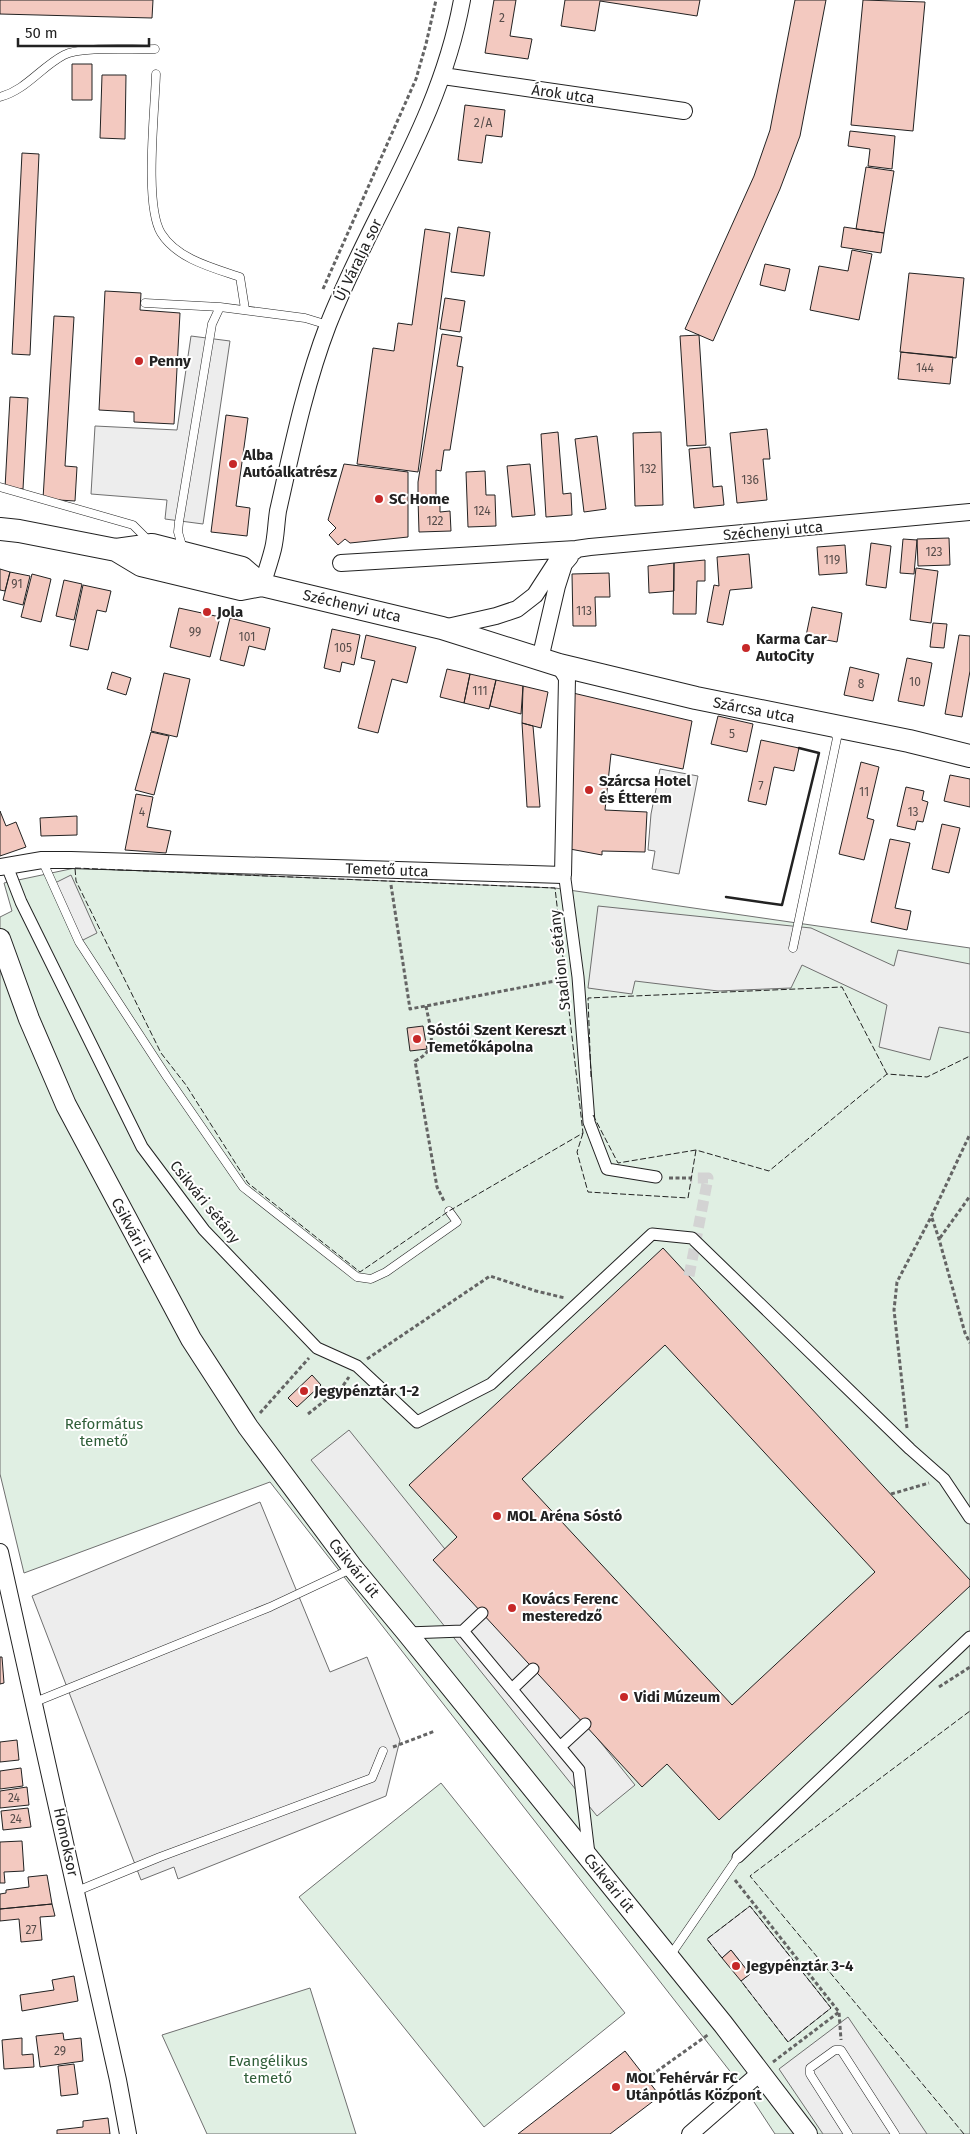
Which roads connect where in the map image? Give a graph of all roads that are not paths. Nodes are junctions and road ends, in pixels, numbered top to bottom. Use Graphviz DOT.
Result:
graph roads {
  1 [pos="462,0"];
  2 [pos="155,49"];
  3 [pos="156,74"];
  4 [pos="443,76"];
  5 [pos="0,97"];
  6 [pos="684,112"];
  7 [pos="145,303"];
  8 [pos="220,306"];
  9 [pos="245,309"];
  10 [pos="328,325"];
  11 [pos="0,487"];
  12 [pos="970,512"];
  13 [pos="179,522"];
  14 [pos="6,528"];
  15 [pos="167,548"];
  16 [pos="116,550"];
  17 [pos="576,550"];
  18 [pos="341,563"];
  19 [pos="262,585"];
  20 [pos="442,628"];
  21 [pos="549,662"];
  22 [pos="833,726"];
  23 [pos="970,756"];
  24 [pos="42,860"];
  25 [pos="3,866"];
  26 [pos="563,876"];
  27 [pos="0,939"];
  28 [pos="793,948"];
  29 [pos="656,1177"];
  30 [pos="449,1211"];
  31 [pos="970,1518"];
  32 [pos="0,1552"];
  33 [pos="353,1568"];
  34 [pos="482,1613"];
  35 [pos="463,1630"];
  36 [pos="407,1633"];
  37 [pos="970,1637"];
  38 [pos="533,1669"];
  39 [pos="512,1688"];
  40 [pos="35,1702"];
  41 [pos="585,1724"];
  42 [pos="560,1747"];
  43 [pos="383,1751"];
  44 [pos="738,1857"];
  45 [pos="589,1859"];
  46 [pos="77,1891"];
  47 [pos="669,1958"];
  48 [pos="761,2072"];
  49 [pos="128,2134"];
  50 [pos="690,2134"];
  51 [pos="807,2134"];
  52 [pos="848,2134"];
  53 [pos="895,2134"];
  1 -- 4 [label="street, Új Váralja sor"];
  2 -- 5 [label="lane"];
  3 -- 9 [label="lane"];
  4 -- 6 [label="street, Árok utca"];
  4 -- 10 [label="street, Új Váralja sor"];
  7 -- 8 [label="lane"];
  8 -- 9 [label="lane"];
  8 -- 13 [label="lane"];
  9 -- 10 [label="lane"];
  10 -- 19 [label="street, Új Váralja sor"];
  11 -- 15 [label="lane"];
  12 -- 17 [label="street, Széchenyi utca"];
  13 -- 15 [label="lane"];
  13 -- 15 [label="lane"];
  14 -- 16 [label="main road, Széchenyi utca"];
  15 -- 16 [label="main road, Széchenyi utca"];
  15 -- 19 [label="main road, Széchenyi utca"];
  16 -- 19 [label="main road, Széchenyi utca"];
  17 -- 18 [label="street, Széchenyi utca"];
  17 -- 20 [label="street, Széchenyi utca"];
  17 -- 21 [label="street"];
  19 -- 20 [label="main road, Széchenyi utca"];
  20 -- 21 [label="main road, Széchenyi utca"];
  21 -- 22 [label="main road, Szárcsa utca"];
  21 -- 26 [label="street"];
  22 -- 23 [label="main road, Szárcsa utca"];
  22 -- 28 [label="lane"];
  24 -- 25 [label="street, Temető utca"];
  24 -- 26 [label="street, Temető utca"];
  24 -- 30 [label="lane"];
  25 -- 31 [label="street, Csikvári sétány"];
  26 -- 29 [label="street, Stadion sétány"];
  27 -- 33 [label="street, Csikvári út"];
  32 -- 40 [label="street, Homoksor"];
  33 -- 36 [label="street, Csikvári út"];
  33 -- 40 [label="lane"];
  34 -- 35 [label="street"];
  35 -- 36 [label="street"];
  35 -- 39 [label="street"];
  36 -- 45 [label="street, Csikvári út"];
  37 -- 44 [label="street"];
  38 -- 39 [label="street"];
  39 -- 42 [label="street"];
  40 -- 46 [label="street, Homoksor"];
  41 -- 42 [label="street"];
  42 -- 45 [label="street"];
  43 -- 46 [label="lane"];
  44 -- 47 [label="lane"];
  45 -- 47 [label="street, Csikvári út"];
  46 -- 49 [label="street, Homoksor"];
  47 -- 48 [label="street, Csikvári út"];
  48 -- 50 [label="street"];
  48 -- 51 [label="street, Csikvári út"];
  52 -- 53 [label="lane"];
}
